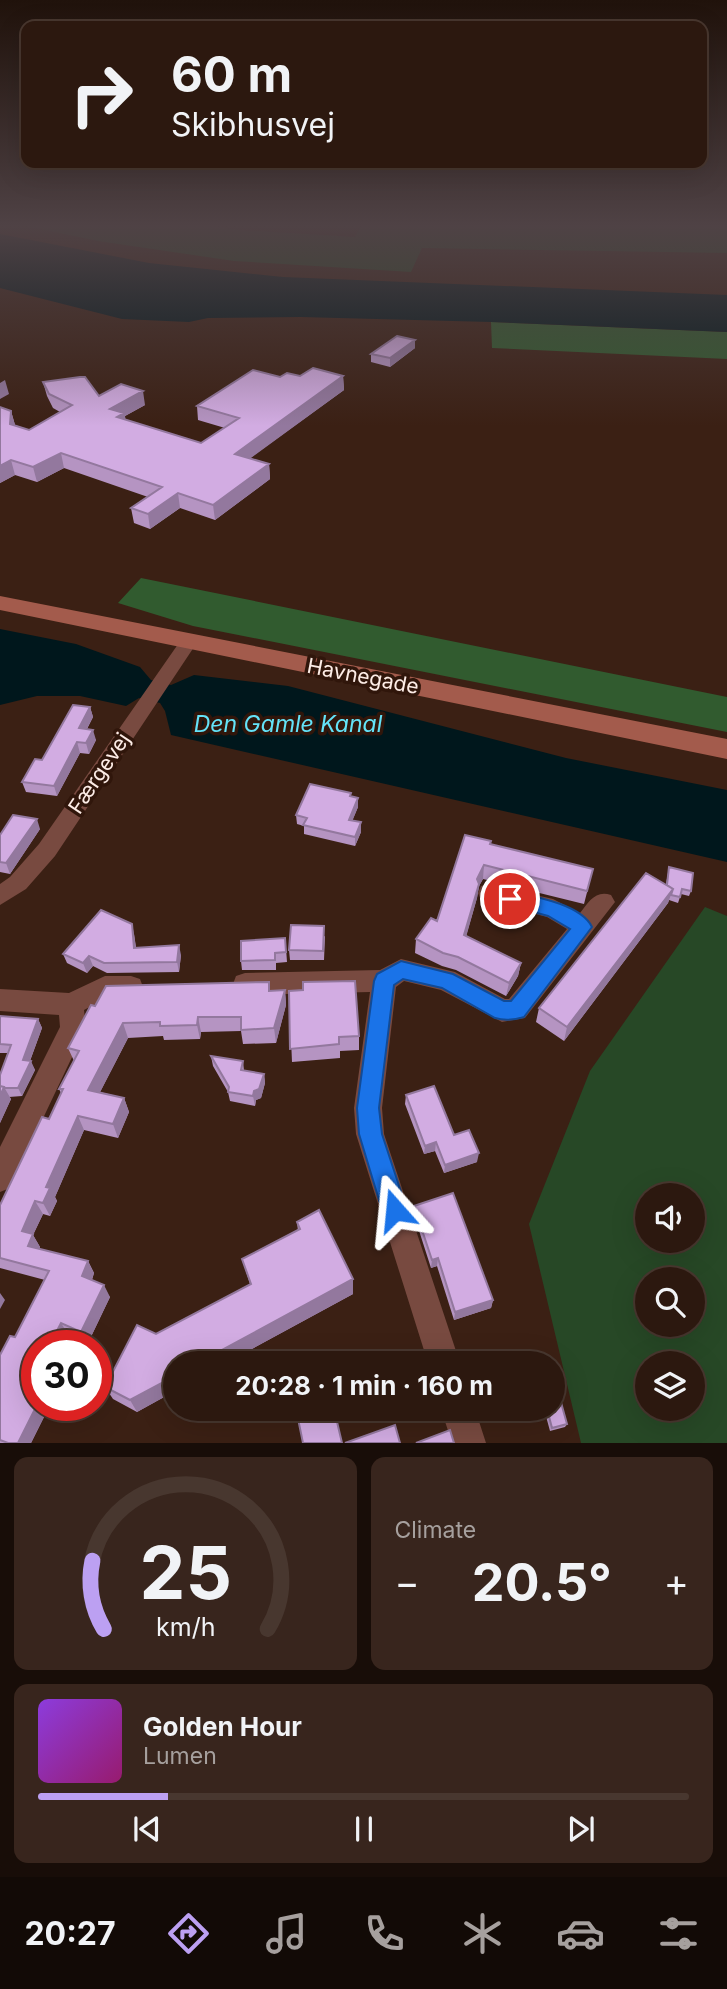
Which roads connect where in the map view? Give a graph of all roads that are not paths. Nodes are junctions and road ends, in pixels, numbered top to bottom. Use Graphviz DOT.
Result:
graph roads {
  1 [pos="0,603"];
  2 [pos="188,641"];
  3 [pos="727,749"];
  4 [pos="489,893"];
  5 [pos="0,896"];
  6 [pos="603,902"];
  7 [pos="583,927"];
  8 [pos="384,981"];
  9 [pos="225,984"];
  10 [pos="158,986"];
  11 [pos="0,1000"];
  12 [pos="71,1004"];
  13 [pos="0,1178"];
  14 [pos="440,1351"];
  15 [pos="462,1421"];
  16 [pos="469,1443"];
  1 -- 2 [label="street, Havnegade"];
  2 -- 3 [label="street, Havnegade"];
  2 -- 5 [label="street, Færgevej"];
  4 -- 7 [label="street"];
  6 -- 7 [label="street"];
  7 -- 8 [label="street"];
  8 -- 9 [label="street"];
  8 -- 14 [label="street"];
  10 -- 12 [label="street"];
  11 -- 12 [label="street"];
  12 -- 13 [label="street"];
  15 -- 16 [label="street"];
}
